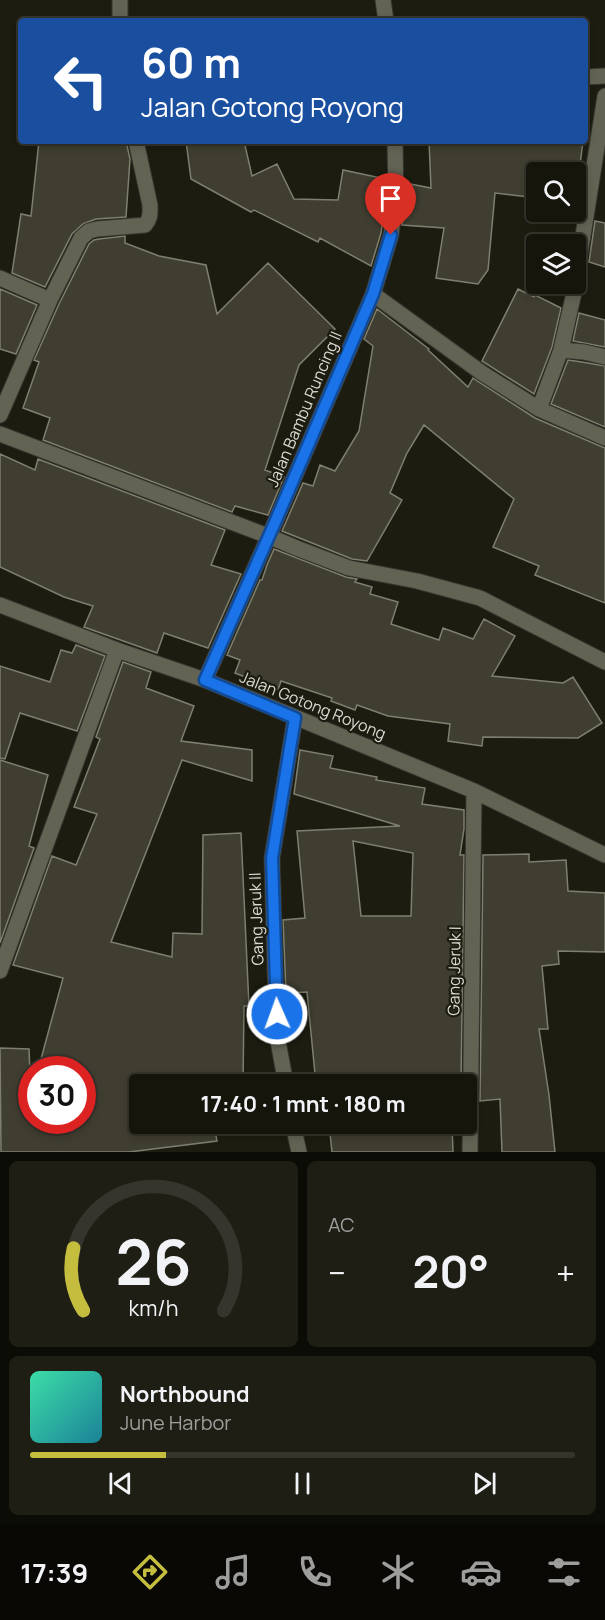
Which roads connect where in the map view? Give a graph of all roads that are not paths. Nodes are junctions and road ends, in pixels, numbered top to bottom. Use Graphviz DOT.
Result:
graph roads {
  1 [pos="120,0"];
  2 [pos="383,0"];
  3 [pos="120,18"];
  4 [pos="386,18"];
  5 [pos="605,76"];
  6 [pos="588,77"];
  7 [pos="605,102"];
  8 [pos="137,144"];
  9 [pos="395,144"];
  10 [pos="584,234"];
  11 [pos="0,278"];
  12 [pos="373,294"];
  13 [pos="573,294"];
  14 [pos="50,300"];
  15 [pos="561,350"];
  16 [pos="605,357"];
  17 [pos="539,409"];
  18 [pos="0,416"];
  19 [pos="0,434"];
  20 [pos="605,438"];
  21 [pos="268,536"];
  22 [pos="0,604"];
  23 [pos="117,650"];
  24 [pos="605,662"];
  25 [pos="205,680"];
  26 [pos="295,718"];
  27 [pos="474,791"];
  28 [pos="605,855"];
  29 [pos="0,971"];
  30 [pos="284,1074"];
  31 [pos="295,1134"];
  32 [pos="298,1152"];
  33 [pos="470,1152"];
  1 -- 3 [label="street"];
  2 -- 4 [label="street"];
  5 -- 6 [label="street"];
  7 -- 10 [label="street"];
  8 -- 14 [label="street"];
  9 -- 12 [label="street, Jalan Bambu Runcing II"];
  11 -- 14 [label="street"];
  12 -- 17 [label="street"];
  12 -- 21 [label="street, Jalan Bambu Runcing II"];
  13 -- 15 [label="street"];
  14 -- 18 [label="street"];
  15 -- 16 [label="street"];
  15 -- 17 [label="street"];
  17 -- 20 [label="street"];
  19 -- 21 [label="street"];
  21 -- 24 [label="street"];
  21 -- 25 [label="street, Jalan Bambu Runcing II"];
  22 -- 23 [label="street, Jalan Gotong Royong"];
  23 -- 25 [label="street, Jalan Gotong Royong"];
  23 -- 29 [label="street"];
  25 -- 26 [label="street, Jalan Gotong Royong"];
  26 -- 27 [label="street, Jalan Gotong Royong"];
  26 -- 30 [label="street, Gang Jeruk II"];
  27 -- 28 [label="street, Jalan Gotong Royong"];
  27 -- 33 [label="street, Gang Jeruk I"];
  31 -- 32 [label="street"];
}
